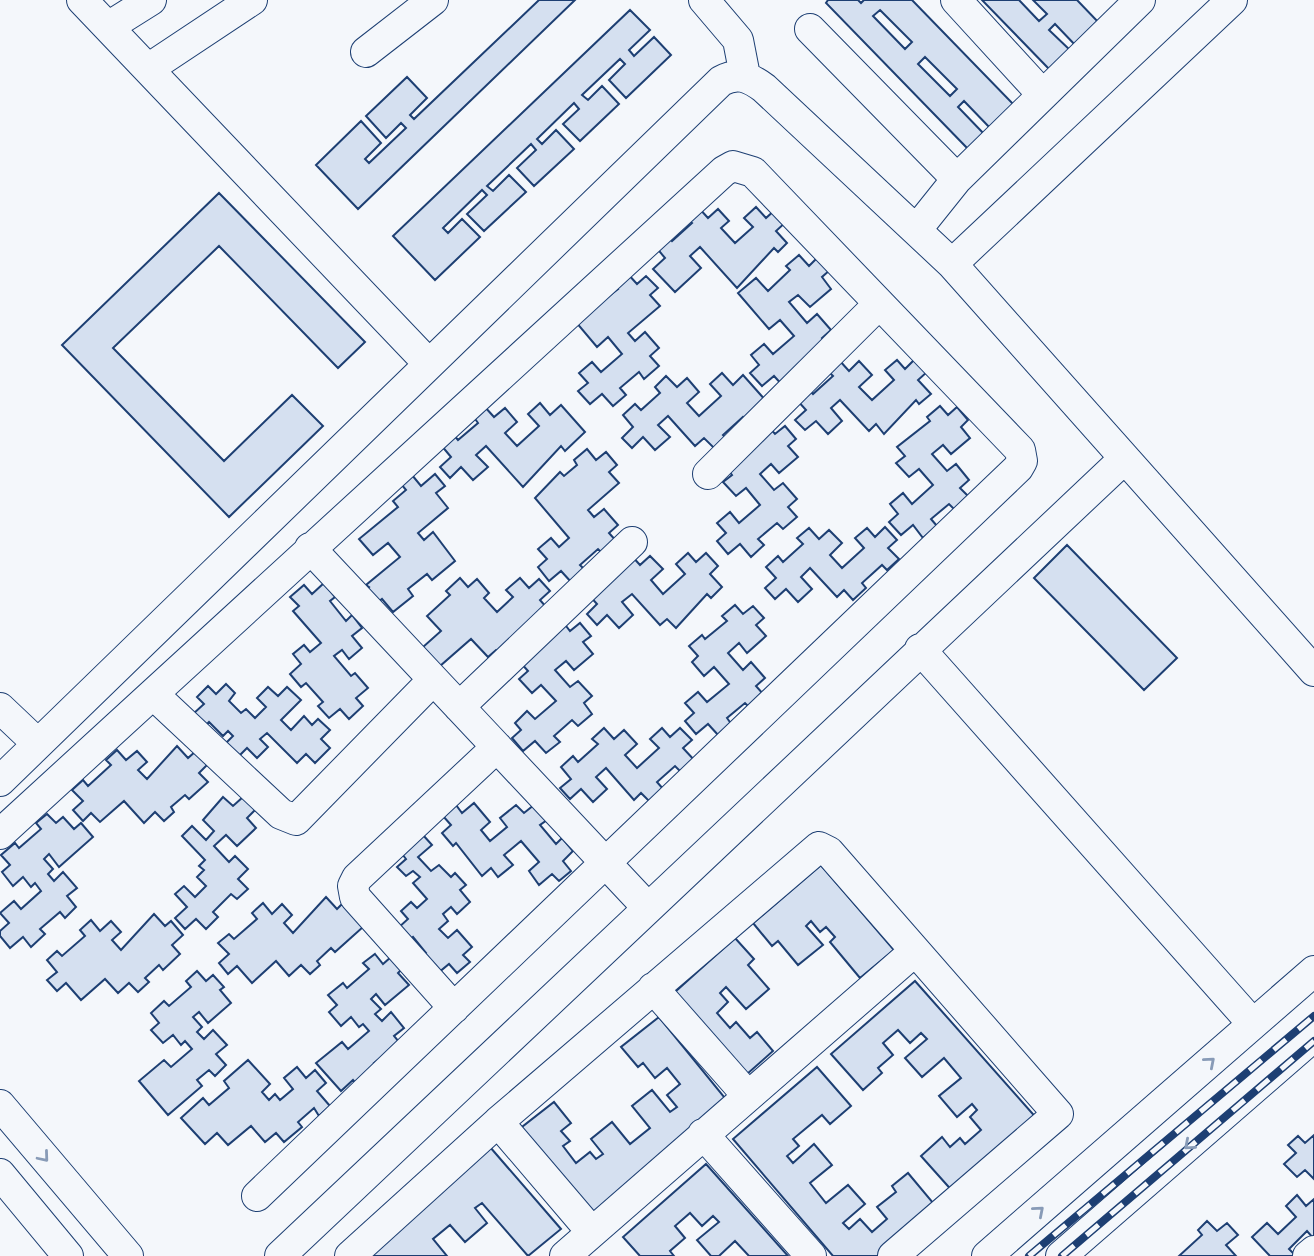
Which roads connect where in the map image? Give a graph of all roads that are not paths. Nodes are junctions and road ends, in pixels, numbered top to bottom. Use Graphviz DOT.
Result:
graph roads {
  1 [pos="82,0"];
  2 [pos="151,0"];
  3 [pos="252,0"];
  4 [pos="433,0"];
  5 [pos="704,0"];
  6 [pos="956,0"];
  7 [pos="1140,0"];
  8 [pos="1232,0"];
  9 [pos="108,27"];
  10 [pos="810,29"];
  11 [pos="366,52"];
  12 [pos="148,69"];
  13 [pos="745,76"];
  14 [pos="1043,95"];
  15 [pos="957,179"];
  16 [pos="917,229"];
  17 [pos="952,264"];
  18 [pos="880,304"];
  19 [pos="428,363"];
  20 [pos="1124,459"];
  21 [pos="708,474"];
  22 [pos="632,542"];
  23 [pos="310,548"];
  24 [pos="920,649"];
  25 [pos="1314,671"];
  26 [pos="433,680"];
  27 [pos="154,695"];
  28 [pos="459,707"];
  29 [pos="0,708"];
  30 [pos="38,744"];
  31 [pos="497,747"];
  32 [pos="0,781"];
  33 [pos="0,834"];
  34 [pos="605,863"];
  35 [pos="648,908"];
  36 [pos="915,951"];
  37 [pos="1314,971"];
  38 [pos="653,988"];
  39 [pos="454,1008"];
  40 [pos="1253,1024"];
  41 [pos="1314,1036"];
  42 [pos="748,1096"];
  43 [pos="0,1105"];
  44 [pos="498,1122"];
  45 [pos="703,1134"];
  46 [pos="6,1195"];
  47 [pos="257,1196"];
  48 [pos="592,1231"];
  49 [pos="1314,1251"];
  50 [pos="68,1256"];
  51 [pos="128,1256"];
  52 [pos="281,1256"];
  53 [pos="350,1256"];
  54 [pos="565,1256"];
  55 [pos="811,1256"];
  56 [pos="893,1256"];
  57 [pos="987,1256"];
  58 [pos="1061,1256"];
  59 [pos="1308,1256"];
  1 -- 9 [label="street"];
  2 -- 9 [label="street"];
  3 -- 12 [label="street"];
  4 -- 11 [label="street"];
  5 -- 13 [label="street"];
  6 -- 14 [label="street"];
  7 -- 14 [label="street"];
  8 -- 17 [label="street"];
  9 -- 12 [label="street"];
  10 -- 15 [label="street"];
  12 -- 19 [label="street"];
  13 -- 16 [label="street"];
  13 -- 19 [label="street"];
  14 -- 15 [label="street"];
  15 -- 16 [label="street"];
  16 -- 17 [label="street"];
  17 -- 20 [label="street"];
  18 -- 21 [label="street"];
  18 -- 23 [label="street"];
  18 -- 34 [label="street"];
  19 -- 30 [label="street"];
  20 -- 24 [label="street"];
  20 -- 25 [label="street"];
  22 -- 28 [label="street"];
  23 -- 26 [label="street"];
  23 -- 27 [label="street"];
  24 -- 35 [label="street"];
  24 -- 40 [label="street"];
  26 -- 27 [label="street"];
  26 -- 28 [label="street"];
  27 -- 33 [label="street"];
  28 -- 31 [label="street"];
  29 -- 30 [label="street"];
  30 -- 32 [label="street"];
  31 -- 34 [label="street"];
  31 -- 39 [label="street"];
  34 -- 35 [label="street"];
  34 -- 39 [label="street"];
  35 -- 52 [label="street"];
  36 -- 38 [label="street"];
  36 -- 42 [label="street"];
  36 -- 56 [label="street"];
  37 -- 40 [label="street"];
  38 -- 42 [label="street"];
  38 -- 44 [label="street"];
  39 -- 47 [label="street"];
  57 -- 40 [label="street, one-way"];
  41 -- 58 [label="street, one-way"];
  42 -- 45 [label="street"];
  43 -- 51 [label="street, one-way"];
  44 -- 48 [label="street"];
  44 -- 53 [label="street"];
  45 -- 48 [label="street"];
  45 -- 55 [label="street"];
  46 -- 50 [label="street"];
  48 -- 54 [label="street"];
  49 -- 59 [label="street"];
}
